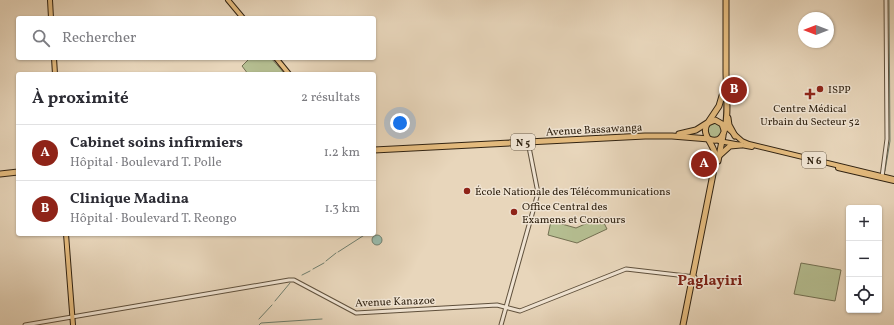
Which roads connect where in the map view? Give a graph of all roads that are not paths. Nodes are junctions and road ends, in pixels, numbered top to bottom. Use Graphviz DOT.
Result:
graph roads {
  1 [pos="50,0"];
  2 [pos="228,0"];
  3 [pos="724,0"];
  4 [pos="886,0"];
  5 [pos="51,16"];
  6 [pos="240,16"];
  7 [pos="54,60"];
  8 [pos="278,60"];
  9 [pos="55,72"];
  10 [pos="287,72"];
  11 [pos="708,122"];
  12 [pos="725,127"];
  13 [pos="672,136"];
  14 [pos="735,136"];
  15 [pos="709,139"];
  16 [pos="720,141"];
  17 [pos="528,142"];
  18 [pos="742,145"];
  19 [pos="376,150"];
  20 [pos="719,155"];
  21 [pos="16,172"];
  22 [pos="0,174"];
  23 [pos="881,176"];
  24 [pos="894,180"];
  25 [pos="66,236"];
  26 [pos="694,277"];
  27 [pos="506,307"];
  28 [pos="72,316"];
  29 [pos="25,325"];
  30 [pos="73,325"];
  31 [pos="501,325"];
  32 [pos="684,325"];
  1 -- 5 [label="main road"];
  2 -- 6 [label="main road"];
  3 -- 11 [label="highway"];
  3 -- 12 [label="highway"];
  4 -- 23 [label="street"];
  7 -- 9 [label="main road"];
  8 -- 10 [label="main road"];
  11 -- 12 [label="highway"];
  11 -- 13 [label="highway, Avenue Bassawanga / N 5"];
  11 -- 15 [label="highway"];
  12 -- 14 [label="highway"];
  12 -- 16 [label="highway"];
  13 -- 15 [label="highway, Avenue Bassawanga / N 5"];
  13 -- 17 [label="highway, Avenue Bassawanga / N 5"];
  14 -- 23 [label="main road, N 6"];
  15 -- 16 [label="highway, N 5"];
  15 -- 26 [label="highway"];
  16 -- 18 [label="main road, N 6"];
  16 -- 20 [label="highway"];
  17 -- 19 [label="highway, Avenue Bassawanga / N 5"];
  17 -- 27 [label="street"];
  18 -- 20 [label="highway, N 6"];
  18 -- 23 [label="main road, N 6"];
  20 -- 26 [label="highway"];
  21 -- 22 [label="highway"];
  23 -- 24 [label="main road, N 6"];
  25 -- 28 [label="main road"];
  26 -- 27 [label="street, Avenue Kanazoe"];
  26 -- 32 [label="highway"];
  27 -- 28 [label="street, Avenue Kanazoe"];
  27 -- 31 [label="street"];
  28 -- 29 [label="street, Avenue Kanazoe"];
  28 -- 30 [label="main road"];
}
